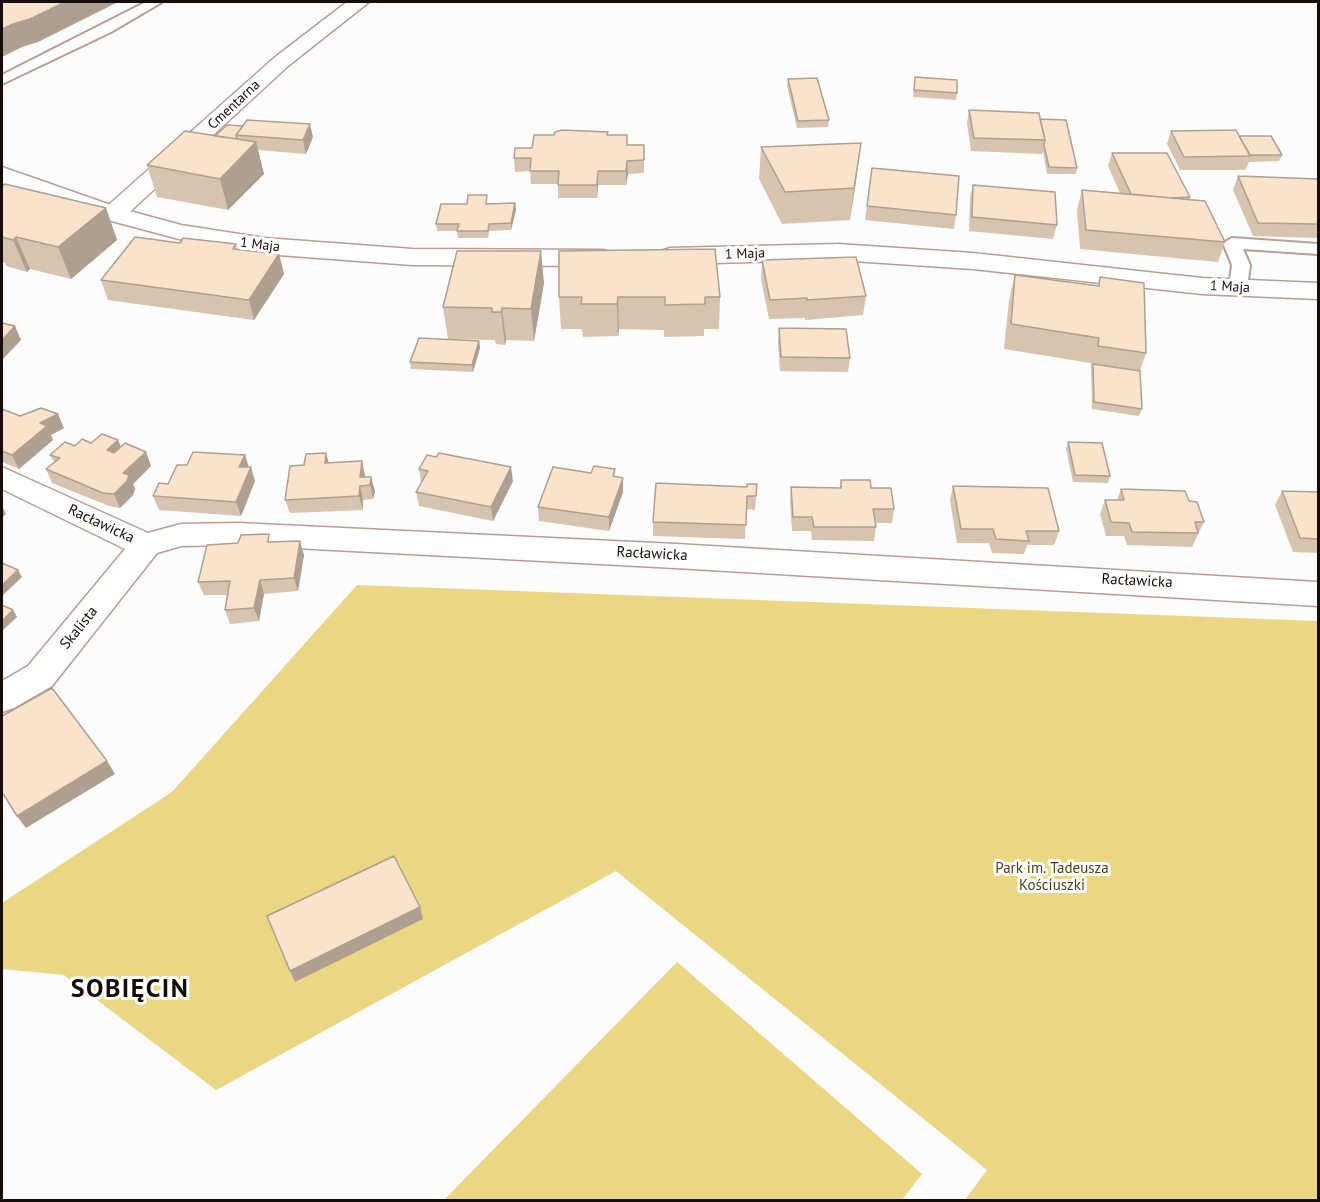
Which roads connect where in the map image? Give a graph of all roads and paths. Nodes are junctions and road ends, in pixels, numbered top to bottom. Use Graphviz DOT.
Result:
graph roads {
  1 [pos="155,2"];
  2 [pos="359,2"];
  3 [pos="2,80"];
  4 [pos="2,174"];
  5 [pos="113,214"];
  6 [pos="1318,249"];
  7 [pos="1238,288"];
  8 [pos="1318,291"];
  9 [pos="2,477"];
  10 [pos="146,545"];
  11 [pos="1318,594"];
  12 [pos="2,698"];
  1 -- 3 [label="lane"];
  2 -- 5 [label="street, Cmentarna"];
  4 -- 5 [label="street, 1 Maja"];
  5 -- 7 [label="street, 1 Maja"];
  6 -- 7 [label="lane"];
  7 -- 8 [label="street, 1 Maja"];
  9 -- 10 [label="street, Racławicka"];
  10 -- 11 [label="street, Racławicka"];
  10 -- 12 [label="street, Skalista"];
}
